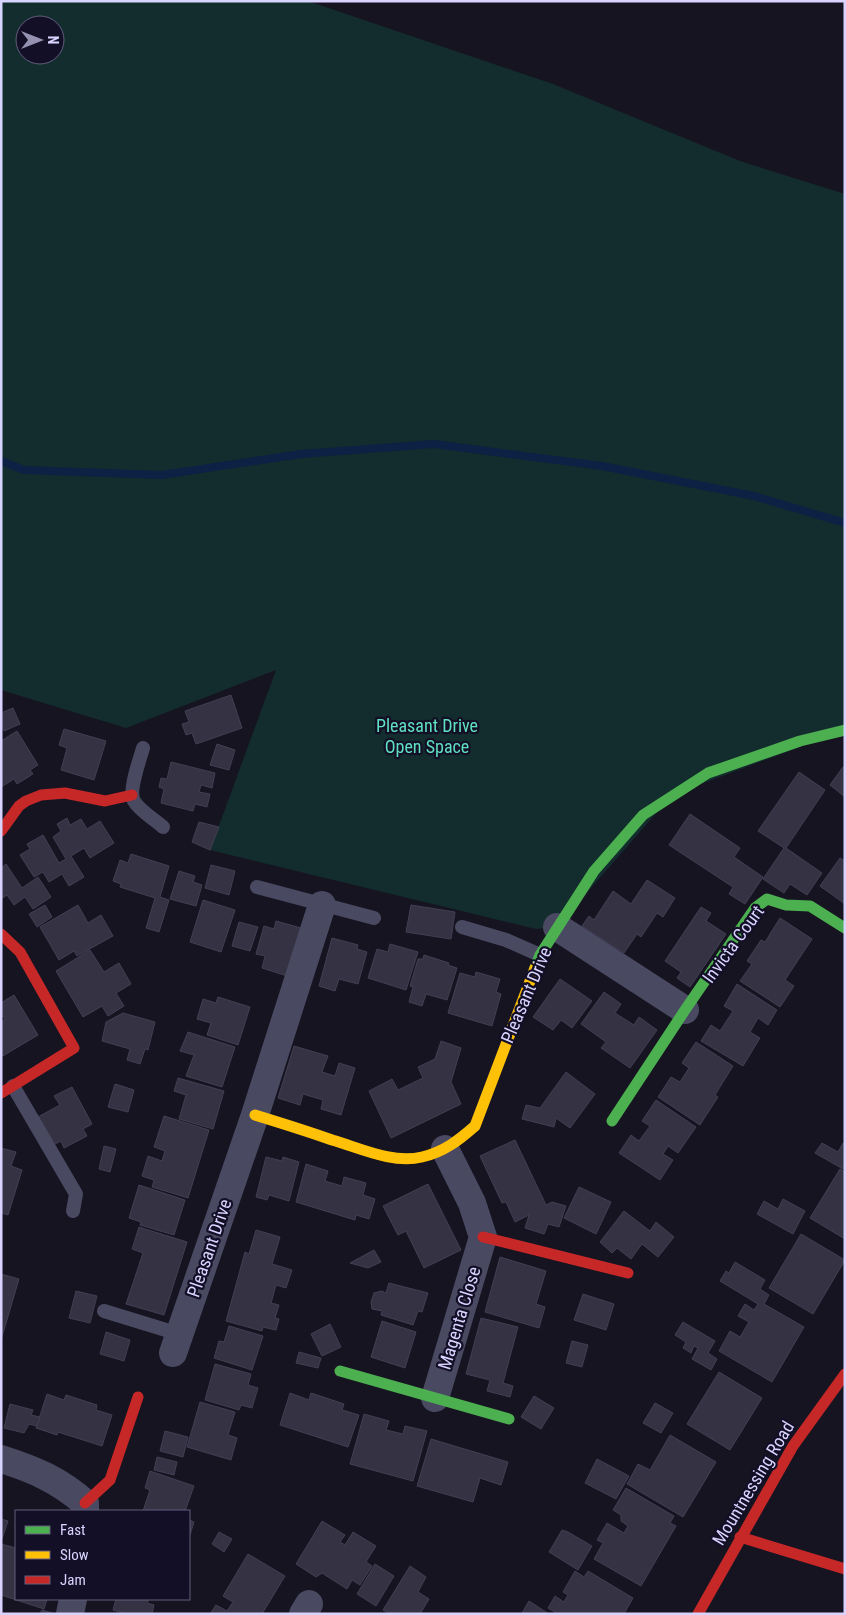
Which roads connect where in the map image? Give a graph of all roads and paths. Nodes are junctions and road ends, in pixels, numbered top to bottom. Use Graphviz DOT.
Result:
graph roads {
  1 [pos="845,730"];
  2 [pos="142,748"];
  3 [pos="132,795"];
  4 [pos="163,827"];
  5 [pos="1,831"];
  6 [pos="257,887"];
  7 [pos="322,905"];
  8 [pos="374,918"];
  9 [pos="462,927"];
  10 [pos="557,927"];
  11 [pos="845,928"];
  12 [pos="1,934"];
  13 [pos="540,955"];
  14 [pos="685,1010"];
  15 [pos="7,1090"];
  16 [pos="255,1115"];
  17 [pos="612,1121"];
  18 [pos="444,1149"];
  19 [pos="73,1210"];
  20 [pos="483,1237"];
  21 [pos="628,1273"];
  22 [pos="104,1311"];
  23 [pos="176,1344"];
  24 [pos="340,1371"];
  25 [pos="845,1374"];
  26 [pos="138,1397"];
  27 [pos="435,1398"];
  28 [pos="509,1419"];
  29 [pos="1,1459"];
  30 [pos="81,1502"];
  31 [pos="740,1537"];
  32 [pos="845,1569"];
  33 [pos="73,1600"];
  34 [pos="70,1614"];
  35 [pos="698,1614"];
  1 -- 10 [label="street, Pleasant Drive"];
  2 -- 3 [label="lane"];
  3 -- 4 [label="lane"];
  3 -- 5 [label="street"];
  6 -- 7 [label="lane"];
  7 -- 8 [label="lane"];
  7 -- 16 [label="street, Pleasant Drive"];
  9 -- 13 [label="lane"];
  10 -- 13 [label="street, Pleasant Drive"];
  10 -- 14 [label="street"];
  11 -- 14 [label="street, Invicta Court"];
  12 -- 15 [label="street"];
  13 -- 18 [label="street, Pleasant Drive"];
  14 -- 17 [label="street, Invicta Court"];
  15 -- 19 [label="lane"];
  16 -- 18 [label="street, Pleasant Drive"];
  16 -- 23 [label="street, Pleasant Drive"];
  18 -- 20 [label="street"];
  20 -- 21 [label="street"];
  20 -- 27 [label="street, Magenta Close"];
  22 -- 23 [label="lane"];
  24 -- 27 [label="street"];
  25 -- 31 [label="street, Mountnessing Road"];
  26 -- 30 [label="street"];
  27 -- 28 [label="street"];
  29 -- 30 [label="street"];
  31 -- 32 [label="street"];
  31 -- 35 [label="street, Mountnessing Road"];
  33 -- 34 [label="street"];
}
